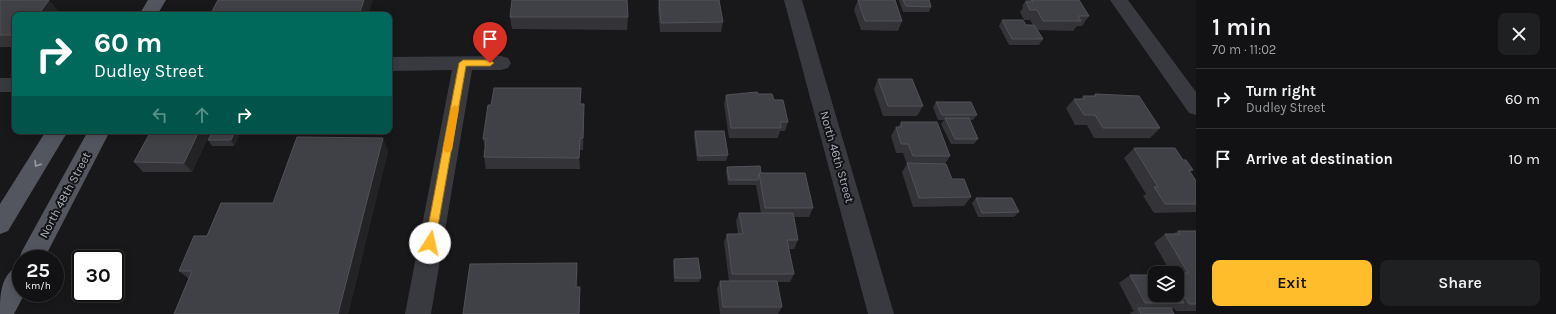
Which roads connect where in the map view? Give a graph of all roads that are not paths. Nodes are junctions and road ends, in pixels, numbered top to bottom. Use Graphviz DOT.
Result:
graph roads {
  1 [pos="157,0"];
  2 [pos="794,0"];
  3 [pos="1119,0"];
  4 [pos="150,12"];
  5 [pos="463,63"];
  6 [pos="500,63"];
  7 [pos="392,64"];
  8 [pos="0,85"];
  9 [pos="12,85"];
  10 [pos="1196,107"];
  11 [pos="55,134"];
  12 [pos="98,134"];
  13 [pos="0,224"];
  14 [pos="35,250"];
  15 [pos="12,292"];
  16 [pos="0,314"];
  17 [pos="418,314"];
  18 [pos="881,314"];
  1 -- 4 [label="main road"];
  2 -- 18 [label="street, North 46th Street"];
  3 -- 10 [label="street"];
  5 -- 6 [label="street"];
  5 -- 7 [label="street"];
  5 -- 17 [label="street"];
  8 -- 9 [label="street"];
  11 -- 13 [label="main road, one-way"];
  12 -- 14 [label="main road, North 48th Street"];
  15 -- 16 [label="main road"];
}
